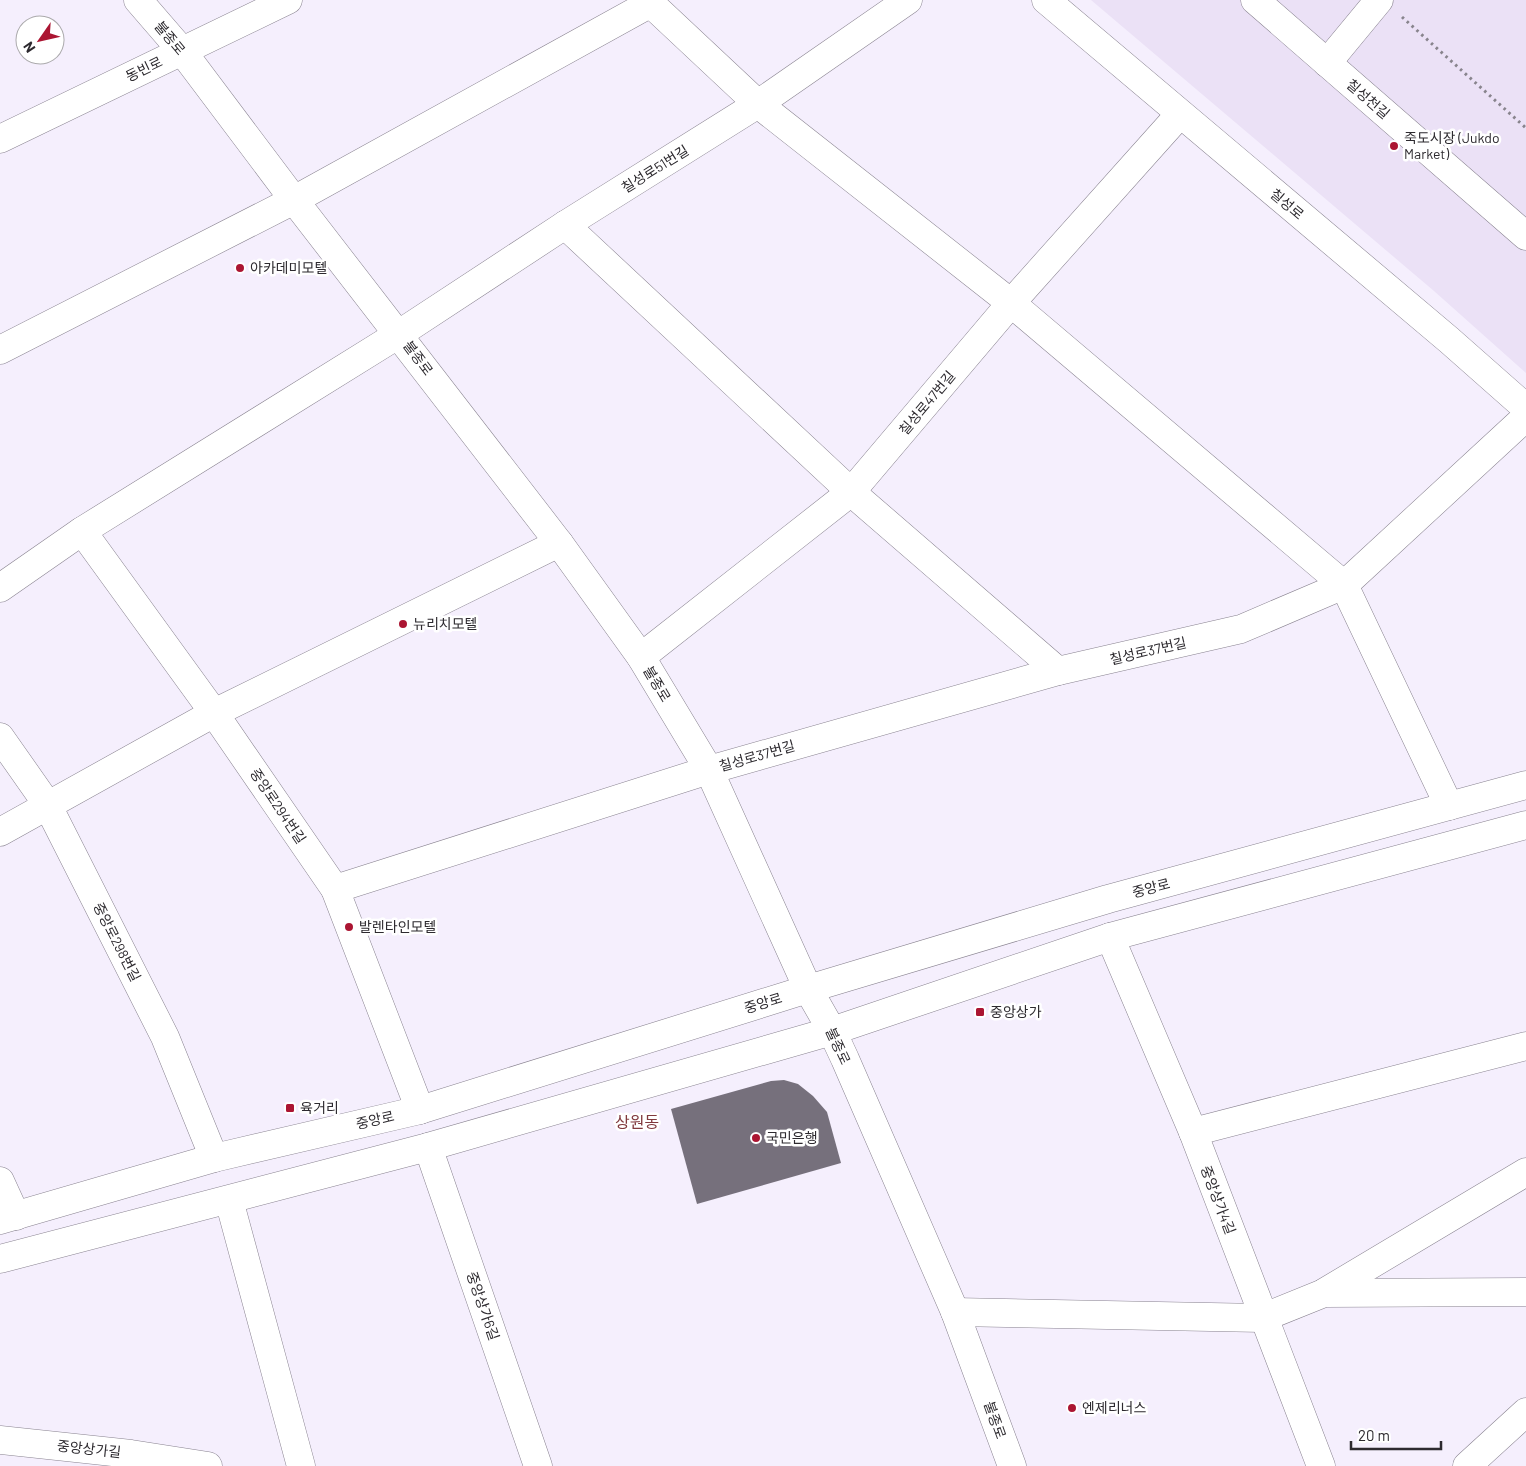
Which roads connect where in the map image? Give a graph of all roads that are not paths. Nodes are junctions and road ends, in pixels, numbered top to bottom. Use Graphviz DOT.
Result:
graph roads {
  1 [pos="138,0"];
  2 [pos="288,0"];
  3 [pos="908,0"];
  4 [pos="1046,0"];
  5 [pos="1255,0"];
  6 [pos="649,2"];
  7 [pos="1388,6"];
  8 [pos="182,51"];
  9 [pos="1327,63"];
  10 [pos="758,104"];
  11 [pos="1180,114"];
  12 [pos="0,139"];
  13 [pos="294,200"];
  14 [pos="565,225"];
  15 [pos="1523,228"];
  16 [pos="1011,303"];
  17 [pos="399,334"];
  18 [pos="0,350"];
  19 [pos="1526,408"];
  20 [pos="1526,417"];
  21 [pos="851,492"];
  22 [pos="82,531"];
  23 [pos="559,543"];
  24 [pos="1344,585"];
  25 [pos="0,588"];
  26 [pos="641,657"];
  27 [pos="1058,671"];
  28 [pos="214,713"];
  29 [pos="0,737"];
  30 [pos="709,770"];
  31 [pos="1526,785"];
  32 [pos="47,804"];
  33 [pos="1449,806"];
  34 [pos="1526,825"];
  35 [pos="0,832"];
  36 [pos="335,889"];
  37 [pos="1110,937"];
  38 [pos="808,989"];
  39 [pos="832,1031"];
  40 [pos="1526,1046"];
  41 [pos="420,1110"];
  42 [pos="1193,1132"];
  43 [pos="428,1147"];
  44 [pos="214,1158"];
  45 [pos="1526,1172"];
  46 [pos="0,1180"];
  47 [pos="229,1200"];
  48 [pos="8,1218"];
  49 [pos="0,1259"];
  50 [pos="1526,1292"];
  51 [pos="1324,1293"];
  52 [pos="955,1312"];
  53 [pos="1262,1318"];
  54 [pos="1526,1412"];
  55 [pos="0,1440"];
  56 [pos="132,1460"];
  57 [pos="208,1466"];
  58 [pos="301,1466"];
  59 [pos="538,1466"];
  60 [pos="1012,1466"];
  61 [pos="1321,1466"];
  62 [pos="1467,1466"];
  1 -- 8 [label="street, 불종로"];
  2 -- 8 [label="street, 동빈로"];
  3 -- 10 [label="street, 칠성로51번길"];
  4 -- 11 [label="street, 칠성로"];
  5 -- 9 [label="street, 칠성천길"];
  6 -- 10 [label="street"];
  6 -- 13 [label="street"];
  7 -- 9 [label="street"];
  8 -- 12 [label="street, 동빈로"];
  8 -- 13 [label="street, 불종로"];
  9 -- 15 [label="street, 칠성천길"];
  10 -- 14 [label="street, 칠성로51번길"];
  10 -- 16 [label="street"];
  11 -- 16 [label="street, 칠성로47번길"];
  11 -- 19 [label="street, 칠성로"];
  13 -- 17 [label="street, 불종로"];
  13 -- 18 [label="street"];
  14 -- 17 [label="street, 칠성로51번길"];
  14 -- 21 [label="street"];
  16 -- 21 [label="street, 칠성로47번길"];
  16 -- 24 [label="street"];
  17 -- 22 [label="street, 칠성로51번길"];
  17 -- 23 [label="street, 불종로"];
  20 -- 24 [label="street, 칠성로37번길"];
  21 -- 26 [label="street, 칠성로47번길"];
  21 -- 27 [label="street"];
  22 -- 25 [label="street, 칠성로51번길"];
  22 -- 28 [label="street, 중앙로294번길"];
  23 -- 26 [label="street, 불종로"];
  23 -- 28 [label="street"];
  24 -- 27 [label="street, 칠성로37번길"];
  24 -- 33 [label="street"];
  26 -- 30 [label="street, 불종로"];
  27 -- 30 [label="street, 칠성로37번길"];
  28 -- 32 [label="street"];
  28 -- 36 [label="street, 중앙로294번길"];
  29 -- 32 [label="street, 중앙로298번길"];
  30 -- 36 [label="street, 칠성로37번길"];
  30 -- 38 [label="street, 불종로"];
  31 -- 33 [label="street, 중앙로"];
  32 -- 35 [label="street"];
  32 -- 44 [label="street, 중앙로298번길"];
  33 -- 38 [label="street, 중앙로"];
  34 -- 37 [label="street"];
  36 -- 41 [label="street, 중앙로294번길"];
  37 -- 39 [label="street"];
  37 -- 42 [label="street, 중앙상가4길"];
  38 -- 39 [label="street, 불종로"];
  38 -- 41 [label="street, 중앙로"];
  39 -- 43 [label="street"];
  39 -- 52 [label="street, 불종로"];
  40 -- 42 [label="street"];
  41 -- 44 [label="street, 중앙로"];
  42 -- 53 [label="street, 중앙상가4길"];
  43 -- 47 [label="street"];
  43 -- 59 [label="street, 중앙상가6길"];
  44 -- 48 [label="street, 중앙로"];
  45 -- 51 [label="street"];
  46 -- 48 [label="street"];
  47 -- 49 [label="street"];
  47 -- 58 [label="street"];
  50 -- 51 [label="street"];
  51 -- 53 [label="street"];
  52 -- 53 [label="street"];
  52 -- 60 [label="street, 불종로"];
  53 -- 61 [label="street, 중앙상가4길"];
  54 -- 62 [label="street"];
  55 -- 56 [label="street, 중앙상가길"];
  56 -- 57 [label="street, 중앙상가길"];
}
